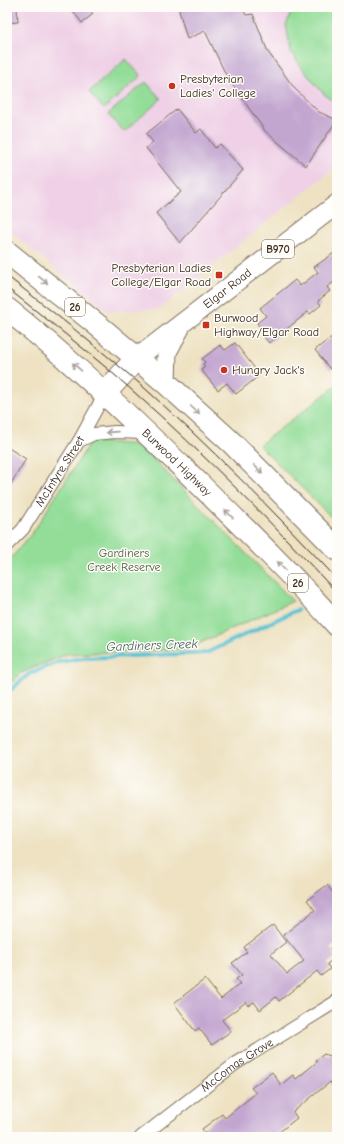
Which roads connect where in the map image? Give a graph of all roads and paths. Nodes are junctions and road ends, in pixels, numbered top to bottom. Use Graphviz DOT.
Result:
graph roads {
  1 [pos="337,204"];
  2 [pos="7,252"];
  3 [pos="7,309"];
  4 [pos="184,322"];
  5 [pos="136,358"];
  6 [pos="166,383"];
  7 [pos="105,393"];
  8 [pos="147,433"];
  9 [pos="79,441"];
  10 [pos="7,545"];
  11 [pos="337,549"];
  12 [pos="337,625"];
  13 [pos="337,1001"];
  14 [pos="141,1137"];
  1 -- 4 [label="main road, Elgar Road / B970"];
  2 -- 5 [label="highway, 26, one-way"];
  7 -- 3 [label="highway, Burwood Highway / 26, one-way"];
  4 -- 5 [label="main road, Elgar Road / B970"];
  4 -- 6 [label="main road"];
  5 -- 6 [label="highway, 26"];
  5 -- 7 [label="highway"];
  6 -- 11 [label="highway, 26, one-way"];
  7 -- 8 [label="highway, Burwood Highway / 26"];
  7 -- 9 [label="street, McIntyre Street"];
  8 -- 9 [label="street, one-way"];
  12 -- 8 [label="highway, Burwood Highway / 26, one-way"];
  9 -- 10 [label="street, McIntyre Street"];
  13 -- 14 [label="street, McComas Grove"];
}
